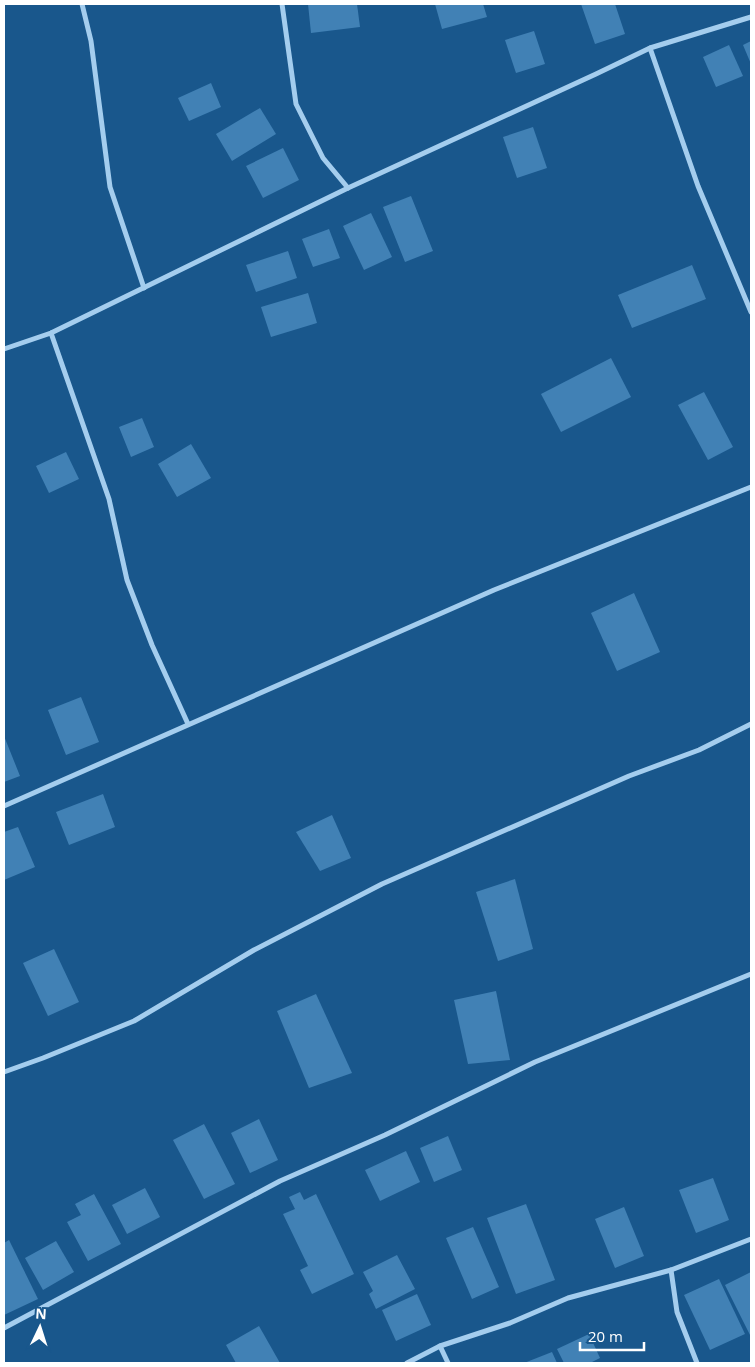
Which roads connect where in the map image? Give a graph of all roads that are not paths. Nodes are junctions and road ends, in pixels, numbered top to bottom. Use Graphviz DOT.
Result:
graph roads {
  1 [pos="82,4"];
  2 [pos="282,4"];
  3 [pos="751,16"];
  4 [pos="650,48"];
  5 [pos="348,188"];
  6 [pos="144,288"];
  7 [pos="751,312"];
  8 [pos="51,333"];
  9 [pos="4,349"];
  10 [pos="751,487"];
  11 [pos="188,724"];
  12 [pos="751,724"];
  13 [pos="4,806"];
  14 [pos="751,974"];
  15 [pos="4,1072"];
  16 [pos="751,1239"];
  17 [pos="671,1270"];
  18 [pos="4,1328"];
  19 [pos="440,1346"];
  20 [pos="407,1363"];
  21 [pos="448,1363"];
  22 [pos="697,1363"];
  1 -- 6 [label="street"];
  2 -- 5 [label="street"];
  3 -- 4 [label="street"];
  4 -- 5 [label="street"];
  4 -- 7 [label="street"];
  5 -- 6 [label="street"];
  6 -- 8 [label="street"];
  8 -- 9 [label="street"];
  8 -- 11 [label="street"];
  10 -- 11 [label="street"];
  11 -- 13 [label="street"];
  12 -- 15 [label="street"];
  14 -- 18 [label="street"];
  16 -- 17 [label="street"];
  17 -- 19 [label="street"];
  17 -- 22 [label="street"];
  19 -- 20 [label="street"];
  19 -- 21 [label="street"];
}
